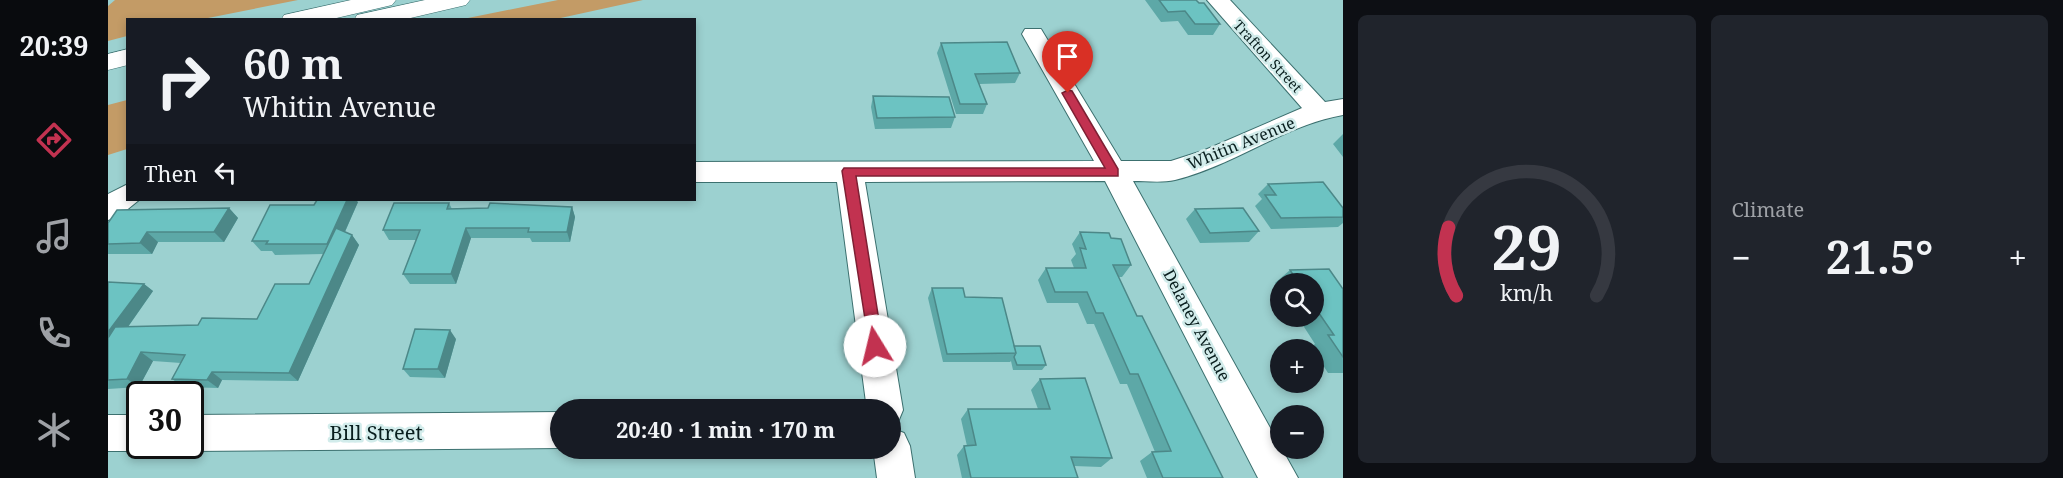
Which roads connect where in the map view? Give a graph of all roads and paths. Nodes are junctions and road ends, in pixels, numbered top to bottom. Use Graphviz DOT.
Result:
graph roads {
  1 [pos="384,0"];
  2 [pos="458,0"];
  3 [pos="1218,0"];
  4 [pos="302,18"];
  5 [pos="375,18"];
  6 [pos="1033,34"];
  7 [pos="126,58"];
  8 [pos="108,62"];
  9 [pos="126,76"];
  10 [pos="108,80"];
  11 [pos="1331,109"];
  12 [pos="849,171"];
  13 [pos="696,172"];
  14 [pos="1114,172"];
  15 [pos="126,196"];
  16 [pos="108,209"];
  17 [pos="883,399"];
  18 [pos="550,430"];
  19 [pos="126,433"];
  20 [pos="204,433"];
  21 [pos="108,434"];
  22 [pos="893,459"];
  23 [pos="896,478"];
  24 [pos="1279,478"];
  1 -- 4 [label="highway"];
  2 -- 5 [label="highway"];
  3 -- 11 [label="street, Trafton Street"];
  6 -- 14 [label="street, Delaney Avenue"];
  7 -- 8 [label="highway"];
  9 -- 10 [label="highway"];
  11 -- 14 [label="street, Whitin Avenue"];
  12 -- 13 [label="street, Whitin Avenue"];
  12 -- 14 [label="street, Whitin Avenue"];
  12 -- 17 [label="street"];
  14 -- 24 [label="street, Delaney Avenue"];
  15 -- 16 [label="street"];
  18 -- 20 [label="street, Bill Street"];
  19 -- 21 [label="street"];
  22 -- 23 [label="street"];
}
